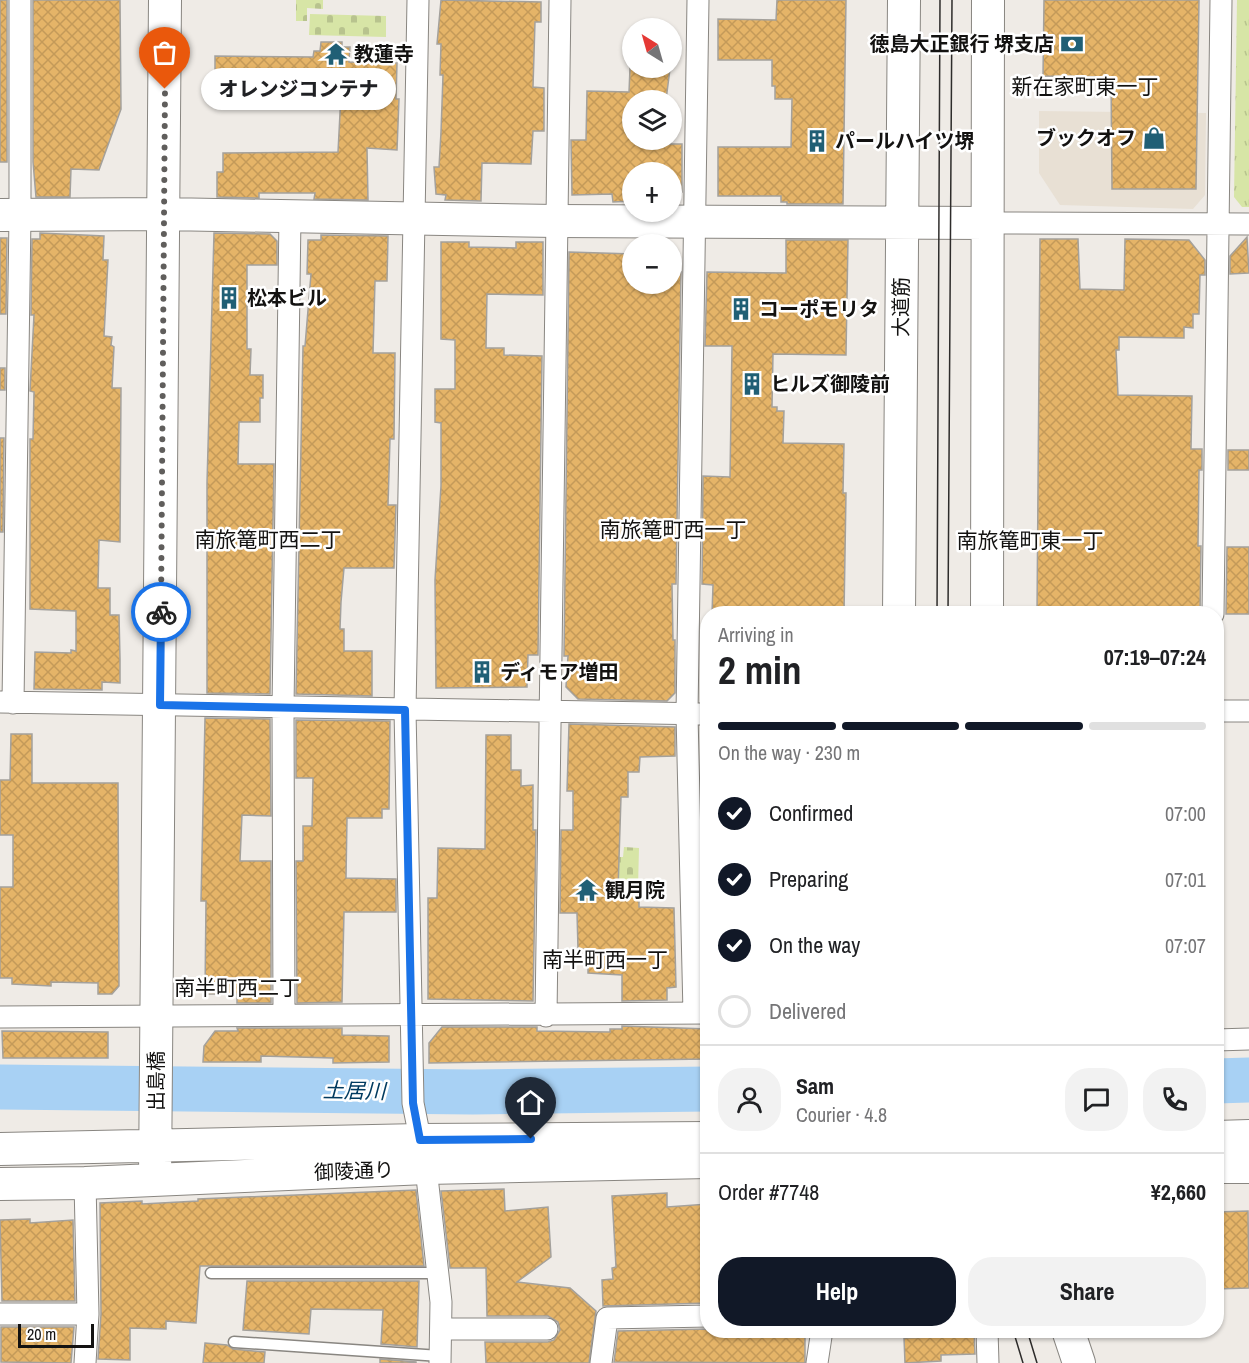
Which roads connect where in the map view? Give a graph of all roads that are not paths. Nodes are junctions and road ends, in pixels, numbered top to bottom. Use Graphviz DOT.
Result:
graph roads {
  1 [pos="20,0"];
  2 [pos="165,0"];
  3 [pos="418,0"];
  4 [pos="560,0"];
  5 [pos="698,0"];
  6 [pos="904,0"];
  7 [pos="988,0"];
  8 [pos="1221,0"];
  9 [pos="165,214"];
  10 [pos="10,215"];
  11 [pos="290,217"];
  12 [pos="416,217"];
  13 [pos="556,221"];
  14 [pos="902,221"];
  15 [pos="696,222"];
  16 [pos="987,223"];
  17 [pos="1220,223"];
  18 [pos="1249,224"];
  19 [pos="899,606"];
  20 [pos="987,606"];
  21 [pos="1213,606"];
  22 [pos="6,703"];
  23 [pos="160,705"];
  24 [pos="284,708"];
  25 [pos="405,710"];
  26 [pos="1224,711"];
  27 [pos="1249,711"];
  28 [pos="550,712"];
  29 [pos="687,714"];
  30 [pos="700,714"];
  31 [pos="700,992"];
  32 [pos="700,1013"];
  33 [pos="411,1014"];
  34 [pos="284,1015"];
  35 [pos="157,1016"];
  36 [pos="546,1016"];
  37 [pos="0,1017"];
  38 [pos="1249,1039"];
  39 [pos="1224,1040"];
  40 [pos="1249,1136"];
  41 [pos="1224,1137"];
  42 [pos="700,1138"];
  43 [pos="156,1146"];
  44 [pos="0,1149"];
  45 [pos="423,1154"];
  46 [pos="700,1162"];
  47 [pos="1224,1167"];
  48 [pos="1249,1167"];
  49 [pos="155,1179"];
  50 [pos="85,1183"];
  51 [pos="0,1184"];
  52 [pos="211,1273"];
  53 [pos="438,1273"];
  54 [pos="0,1314"];
  55 [pos="88,1314"];
  56 [pos="700,1316"];
  57 [pos="441,1329"];
  58 [pos="547,1329"];
  59 [pos="821,1338"];
  60 [pos="987,1338"];
  61 [pos="1071,1338"];
  62 [pos="234,1342"];
  63 [pos="440,1359"];
  64 [pos="85,1363"];
  65 [pos="601,1363"];
  66 [pos="817,1363"];
  67 [pos="988,1363"];
  68 [pos="1079,1363"];
  1 -- 10 [label="street"];
  2 -- 9 [label="street, 出島橋"];
  3 -- 12 [label="street"];
  4 -- 13 [label="street"];
  5 -- 15 [label="street"];
  6 -- 14 [label="street, 大道筋"];
  7 -- 16 [label="street"];
  8 -- 17 [label="street"];
  9 -- 10 [label="street"];
  9 -- 11 [label="street"];
  9 -- 23 [label="street, 出島橋"];
  10 -- 22 [label="street"];
  11 -- 12 [label="street"];
  11 -- 24 [label="street"];
  12 -- 13 [label="street"];
  12 -- 25 [label="street"];
  13 -- 15 [label="street"];
  13 -- 28 [label="street"];
  14 -- 15 [label="street"];
  14 -- 16 [label="street"];
  14 -- 19 [label="street, 大道筋"];
  15 -- 29 [label="street"];
  16 -- 17 [label="street"];
  16 -- 20 [label="street"];
  17 -- 18 [label="street"];
  17 -- 21 [label="street"];
  22 -- 23 [label="street"];
  23 -- 24 [label="street"];
  23 -- 35 [label="street, 出島橋"];
  24 -- 25 [label="street"];
  24 -- 34 [label="street"];
  25 -- 28 [label="street"];
  25 -- 33 [label="street"];
  26 -- 27 [label="street"];
  28 -- 29 [label="street"];
  28 -- 36 [label="street"];
  29 -- 30 [label="street"];
  29 -- 31 [label="street"];
  32 -- 36 [label="street"];
  33 -- 34 [label="street"];
  33 -- 36 [label="street"];
  33 -- 45 [label="street"];
  34 -- 35 [label="street"];
  35 -- 37 [label="street"];
  35 -- 43 [label="street, 出島橋"];
  38 -- 39 [label="street"];
  40 -- 41 [label="street"];
  42 -- 45 [label="street, 御陵通り"];
  43 -- 44 [label="street, 御陵通り"];
  43 -- 45 [label="street, 御陵通り"];
  43 -- 49 [label="street, 出島橋"];
  45 -- 46 [label="street, 御陵通り"];
  45 -- 49 [label="street, 御陵通り"];
  45 -- 53 [label="street"];
  47 -- 48 [label="street"];
  49 -- 50 [label="street, 御陵通り"];
  50 -- 51 [label="street, 御陵通り"];
  50 -- 55 [label="street"];
  52 -- 53 [label="lane"];
  53 -- 57 [label="street"];
  54 -- 55 [label="street"];
  55 -- 64 [label="street"];
  56 -- 65 [label="street"];
  57 -- 58 [label="street"];
  57 -- 63 [label="street"];
  59 -- 66 [label="street"];
  60 -- 67 [label="street"];
  61 -- 68 [label="street"];
  62 -- 63 [label="lane"];
}
